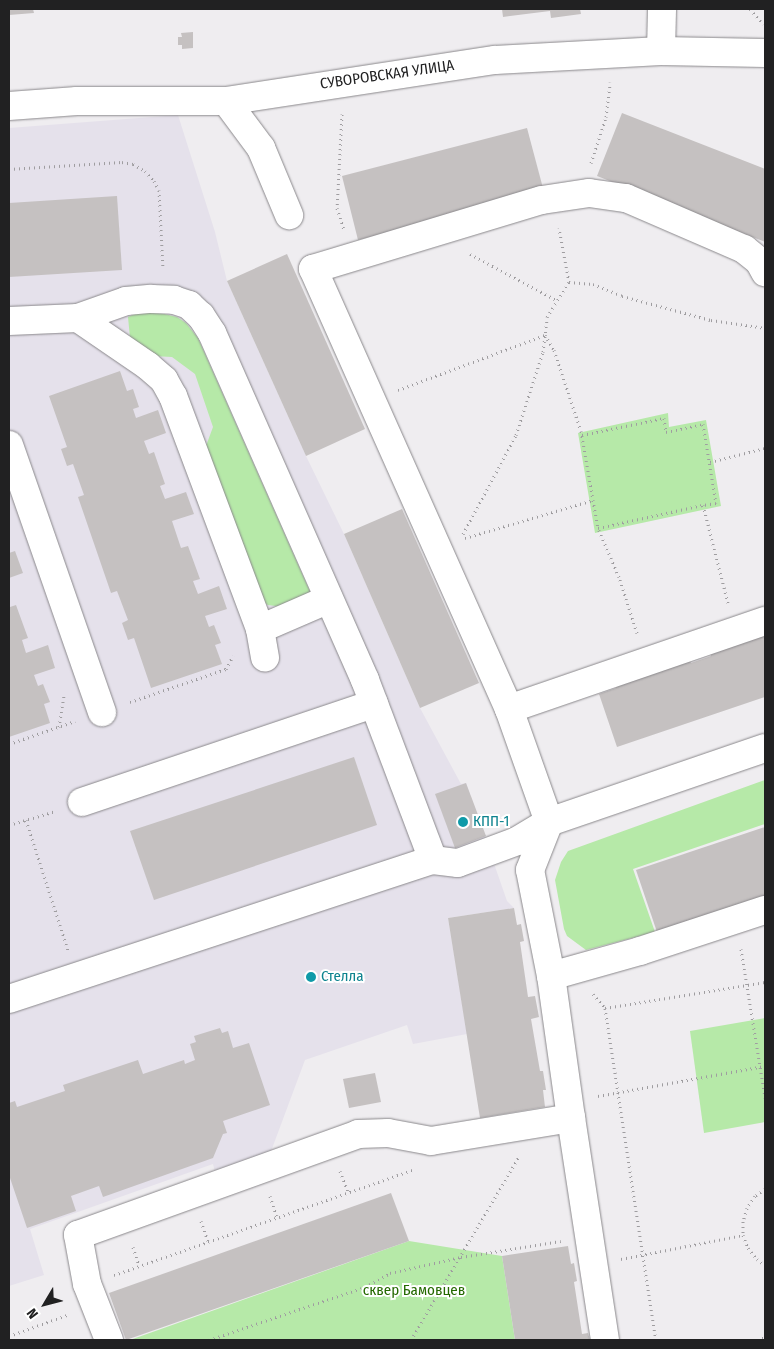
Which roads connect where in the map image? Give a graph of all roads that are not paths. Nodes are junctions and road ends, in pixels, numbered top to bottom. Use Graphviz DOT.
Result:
graph roads {
  1 [pos="662,9"];
  2 [pos="661,51"];
  3 [pos="765,53"];
  4 [pos="226,101"];
  5 [pos="9,106"];
  6 [pos="289,215"];
  7 [pos="765,272"];
  8 [pos="78,318"];
  9 [pos="9,321"];
  10 [pos="9,445"];
  11 [pos="329,599"];
  12 [pos="765,621"];
  13 [pos="260,629"];
  14 [pos="265,658"];
  15 [pos="374,704"];
  16 [pos="509,709"];
  17 [pos="102,712"];
  18 [pos="765,748"];
  19 [pos="82,802"];
  20 [pos="550,822"];
  21 [pos="434,860"];
  22 [pos="765,910"];
  23 [pos="563,973"];
  24 [pos="9,999"];
  25 [pos="570,1110"];
  26 [pos="109,1340"];
  27 [pos="606,1340"];
  1 -- 2 [label="street"];
  2 -- 3 [label="street, СУВОРОВСКАЯ УЛИЦА"];
  2 -- 4 [label="street, СУВОРОВСКАЯ УЛИЦА"];
  4 -- 5 [label="street, СУВОРОВСКАЯ УЛИЦА"];
  4 -- 6 [label="street"];
  7 -- 16 [label="street"];
  8 -- 9 [label="street"];
  8 -- 11 [label="street"];
  8 -- 13 [label="street"];
  10 -- 17 [label="street"];
  11 -- 13 [label="street"];
  11 -- 15 [label="street"];
  12 -- 16 [label="street"];
  13 -- 14 [label="street"];
  15 -- 19 [label="street"];
  15 -- 21 [label="street"];
  16 -- 20 [label="street"];
  18 -- 20 [label="street"];
  20 -- 21 [label="street"];
  20 -- 23 [label="street"];
  21 -- 24 [label="street"];
  22 -- 23 [label="street"];
  23 -- 25 [label="street"];
  25 -- 26 [label="street"];
  25 -- 27 [label="street"];
}
